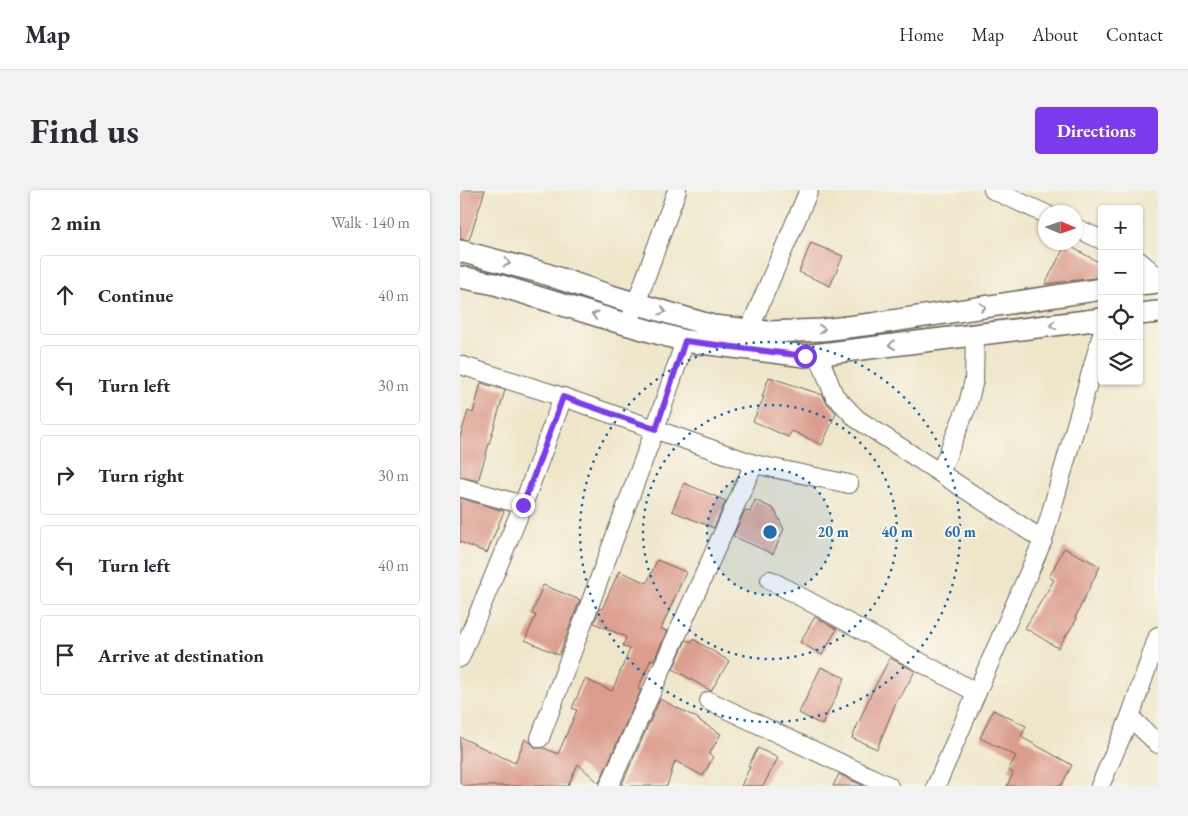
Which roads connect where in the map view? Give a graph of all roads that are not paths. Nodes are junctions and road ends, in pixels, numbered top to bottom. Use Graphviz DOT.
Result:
graph roads {
  1 [pos="677,190"];
  2 [pos="809,190"];
  3 [pos="993,190"];
  4 [pos="1038,210"];
  5 [pos="1083,231"];
  6 [pos="1098,238"];
  7 [pos="460,251"];
  8 [pos="1143,264"];
  9 [pos="1158,276"];
  10 [pos="460,277"];
  11 [pos="1158,282"];
  12 [pos="1143,284"];
  13 [pos="1098,290"];
  14 [pos="636,303"];
  15 [pos="1158,312"];
  16 [pos="1143,314"];
  17 [pos="1098,320"];
  18 [pos="628,325"];
  19 [pos="749,330"];
  20 [pos="975,335"];
  21 [pos="1100,340"];
  22 [pos="685,341"];
  23 [pos="818,354"];
  24 [pos="460,365"];
  25 [pos="563,397"];
  26 [pos="656,429"];
  27 [pos="754,464"];
  28 [pos="940,473"];
  29 [pos="849,484"];
  30 [pos="460,487"];
  31 [pos="523,505"];
  32 [pos="1044,540"];
  33 [pos="770,580"];
  34 [pos="1158,636"];
  35 [pos="460,658"];
  36 [pos="977,693"];
  37 [pos="709,701"];
  38 [pos="1130,717"];
  39 [pos="540,738"];
  40 [pos="1158,744"];
  41 [pos="609,786"];
  42 [pos="889,786"];
  43 [pos="936,786"];
  44 [pos="1100,786"];
  1 -- 14 [label="street"];
  2 -- 19 [label="street"];
  3 -- 4 [label="street"];
  5 -- 6 [label="street"];
  7 -- 14 [label="street, one-way"];
  8 -- 9 [label="street"];
  18 -- 10 [label="street, one-way"];
  11 -- 12 [label="street"];
  19 -- 13 [label="street, one-way"];
  14 -- 18 [label="street"];
  14 -- 19 [label="street, one-way"];
  15 -- 16 [label="street"];
  17 -- 20 [label="street, one-way"];
  18 -- 22 [label="street"];
  20 -- 23 [label="street, one-way"];
  20 -- 28 [label="street"];
  21 -- 32 [label="street"];
  22 -- 23 [label="street"];
  22 -- 26 [label="street"];
  23 -- 28 [label="street"];
  24 -- 25 [label="street"];
  25 -- 26 [label="street"];
  25 -- 31 [label="street"];
  26 -- 27 [label="street"];
  26 -- 39 [label="street"];
  27 -- 29 [label="street"];
  27 -- 41 [label="street"];
  28 -- 32 [label="street"];
  30 -- 31 [label="street"];
  31 -- 35 [label="street"];
  32 -- 36 [label="street"];
  33 -- 36 [label="street"];
  34 -- 38 [label="street"];
  36 -- 43 [label="street"];
  37 -- 42 [label="street"];
  38 -- 40 [label="street"];
  38 -- 44 [label="street"];
}
